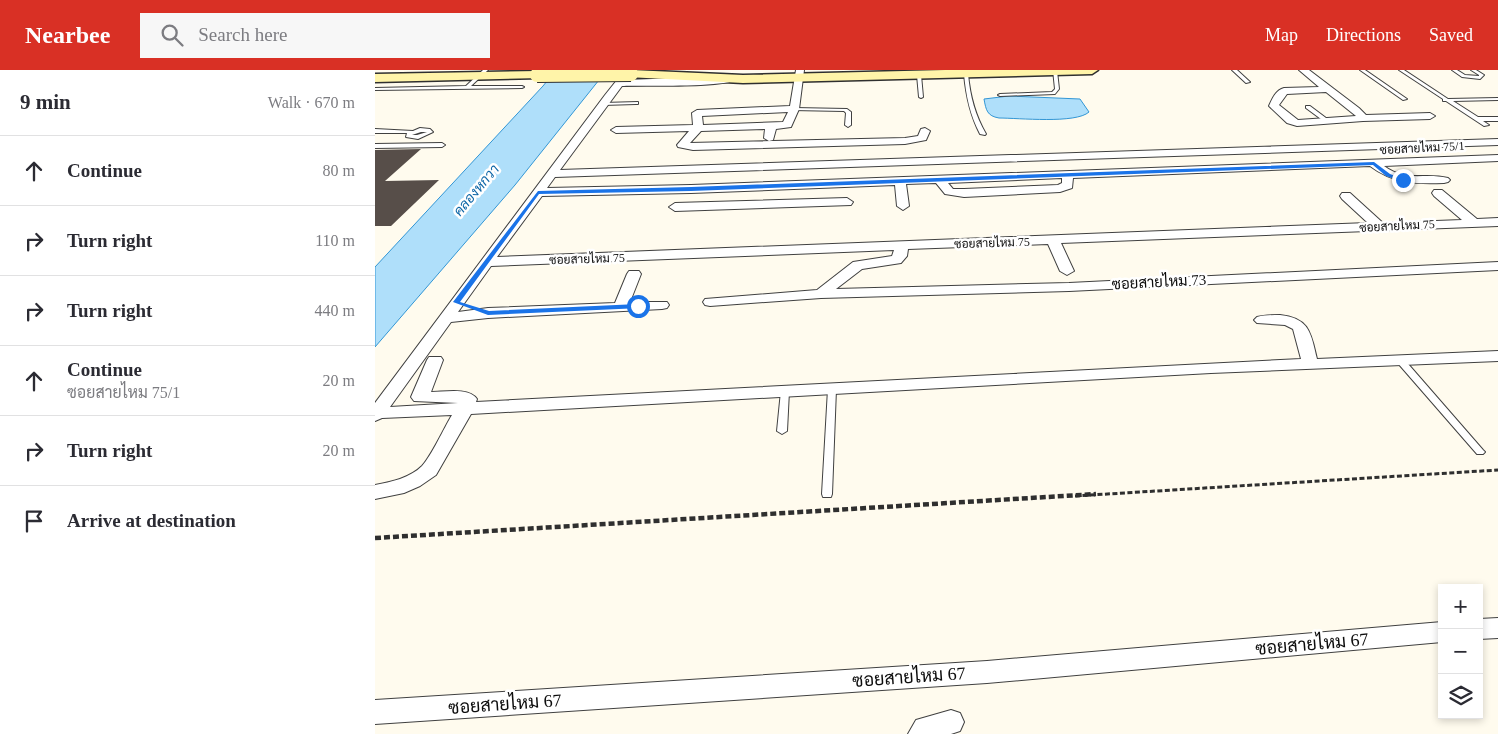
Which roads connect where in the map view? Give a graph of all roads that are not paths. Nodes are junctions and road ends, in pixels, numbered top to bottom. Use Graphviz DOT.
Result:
graph roads {
  1 [pos="1092,70"];
  2 [pos="1234,70"];
  3 [pos="1303,70"];
  4 [pos="1362,70"];
  5 [pos="1401,70"];
  6 [pos="1454,70"];
  7 [pos="1473,70"];
  8 [pos="1015,71"];
  9 [pos="1055,71"];
  10 [pos="516,72"];
  11 [pos="483,73"];
  12 [pos="877,73"];
  13 [pos="800,74"];
  14 [pos="966,74"];
  15 [pos="628,75"];
  16 [pos="717,75"];
  17 [pos="919,75"];
  18 [pos="735,76"];
  19 [pos="375,78"];
  20 [pos="1248,82"];
  21 [pos="523,87"];
  22 [pos="467,88"];
  23 [pos="375,89"];
  24 [pos="1328,90"];
  25 [pos="1000,94"];
  26 [pos="921,97"];
  27 [pos="1405,99"];
  28 [pos="1498,99"];
  29 [pos="1445,100"];
  30 [pos="636,103"];
  31 [pos="603,104"];
  32 [pos="1308,107"];
  33 [pos="794,109"];
  34 [pos="1431,116"];
  35 [pos="1363,118"];
  36 [pos="1477,119"];
  37 [pos="1498,119"];
  38 [pos="1327,121"];
  39 [pos="1486,124"];
  40 [pos="848,125"];
  41 [pos="771,126"];
  42 [pos="697,128"];
  43 [pos="616,130"];
  44 [pos="925,131"];
  45 [pos="375,132"];
  46 [pos="983,134"];
  47 [pos="375,137"];
  48 [pos="1498,142"];
  49 [pos="442,145"];
  50 [pos="375,146"];
  51 [pos="767,146"];
  52 [pos="1498,158"];
  53 [pos="1374,164"];
  54 [pos="552,174"];
  55 [pos="1444,180"];
  56 [pos="900,181"];
  57 [pos="749,187"];
  58 [pos="538,192"];
  59 [pos="1438,193"];
  60 [pos="1346,196"];
  61 [pos="847,202"];
  62 [pos="744,204"];
  63 [pos="903,206"];
  64 [pos="675,207"];
  65 [pos="1473,222"];
  66 [pos="1498,222"];
  67 [pos="1380,227"];
  68 [pos="1053,240"];
  69 [pos="902,246"];
  70 [pos="486,262"];
  71 [pos="1498,266"];
  72 [pos="1067,271"];
  73 [pos="634,274"];
  74 [pos="821,294"];
  75 [pos="456,302"];
  76 [pos="710,302"];
  77 [pos="662,305"];
  78 [pos="621,307"];
  79 [pos="488,313"];
  80 [pos="446,318"];
  81 [pos="1262,320"];
  82 [pos="1498,356"];
  83 [pos="1399,359"];
  84 [pos="435,360"];
  85 [pos="1310,363"];
  86 [pos="831,389"];
  87 [pos="785,391"];
  88 [pos="465,408"];
  89 [pos="376,414"];
  90 [pos="781,431"];
  91 [pos="1480,452"];
  92 [pos="375,492"];
  93 [pos="827,494"];
  94 [pos="1498,628"];
  95 [pos="1483,629"];
  96 [pos="1438,632"];
  97 [pos="375,712"];
  98 [pos="951,722"];
  99 [pos="921,734"];
  1 -- 9 [label="main road"];
  2 -- 20 [label="lane"];
  3 -- 24 [label="street"];
  4 -- 27 [label="lane"];
  5 -- 29 [label="lane"];
  6 -- 7 [label="lane"];
  8 -- 9 [label="main road"];
  8 -- 14 [label="main road"];
  9 -- 25 [label="lane"];
  10 -- 11 [label="lane"];
  11 -- 15 [label="main road, bridge"];
  11 -- 19 [label="main road"];
  11 -- 22 [label="lane"];
  12 -- 13 [label="main road"];
  12 -- 17 [label="main road"];
  13 -- 18 [label="main road"];
  13 -- 33 [label="street"];
  14 -- 17 [label="main road"];
  14 -- 46 [label="lane"];
  15 -- 16 [label="street"];
  15 -- 18 [label="main road"];
  15 -- 31 [label="street"];
  16 -- 18 [label="street"];
  16 -- 18 [label="street"];
  17 -- 26 [label="lane"];
  21 -- 22 [label="lane"];
  22 -- 23 [label="lane"];
  24 -- 35 [label="street"];
  24 -- 38 [label="street"];
  28 -- 29 [label="lane"];
  29 -- 36 [label="lane"];
  30 -- 31 [label="lane"];
  31 -- 54 [label="street"];
  32 -- 38 [label="lane"];
  33 -- 40 [label="lane"];
  33 -- 41 [label="street"];
  33 -- 42 [label="street"];
  34 -- 35 [label="street"];
  35 -- 38 [label="street"];
  36 -- 37 [label="lane"];
  36 -- 39 [label="lane"];
  41 -- 42 [label="street"];
  41 -- 51 [label="street"];
  42 -- 43 [label="street"];
  42 -- 51 [label="street"];
  44 -- 51 [label="street"];
  45 -- 47 [label="lane"];
  48 -- 54 [label="street"];
  49 -- 50 [label="lane"];
  52 -- 53 [label="street, ซอยสายไหม 75/1"];
  53 -- 55 [label="street"];
  53 -- 56 [label="street, ซอยสายไหม 75/1"];
  54 -- 58 [label="street"];
  56 -- 57 [label="street"];
  56 -- 63 [label="street"];
  57 -- 58 [label="street"];
  57 -- 62 [label="street"];
  58 -- 70 [label="street"];
  59 -- 65 [label="street"];
  60 -- 67 [label="street"];
  61 -- 62 [label="street"];
  62 -- 64 [label="street"];
  65 -- 66 [label="street, ซอยสายไหม 75"];
  65 -- 67 [label="street, ซอยสายไหม 75"];
  67 -- 68 [label="street, ซอยสายไหม 75"];
  68 -- 69 [label="street, ซอยสายไหม 75"];
  68 -- 72 [label="street"];
  69 -- 70 [label="street, ซอยสายไหม 75"];
  69 -- 74 [label="street"];
  70 -- 75 [label="street"];
  71 -- 74 [label="street, ซอยสายไหม 73"];
  73 -- 78 [label="street"];
  74 -- 76 [label="street, ซอยสายไหม 73"];
  75 -- 79 [label="street"];
  75 -- 80 [label="street"];
  77 -- 78 [label="street"];
  78 -- 79 [label="street"];
  79 -- 80 [label="street"];
  80 -- 89 [label="street"];
  81 -- 85 [label="street"];
  82 -- 83 [label="street"];
  83 -- 85 [label="street"];
  83 -- 91 [label="lane"];
  84 -- 88 [label="street"];
  85 -- 86 [label="street"];
  86 -- 87 [label="street"];
  86 -- 93 [label="lane"];
  87 -- 88 [label="street"];
  87 -- 90 [label="lane"];
  88 -- 89 [label="street"];
  88 -- 92 [label="street"];
  94 -- 95 [label="street"];
  96 -- 97 [label="street, ซอยสายไหม 67"];
  98 -- 99 [label="street"];
}
